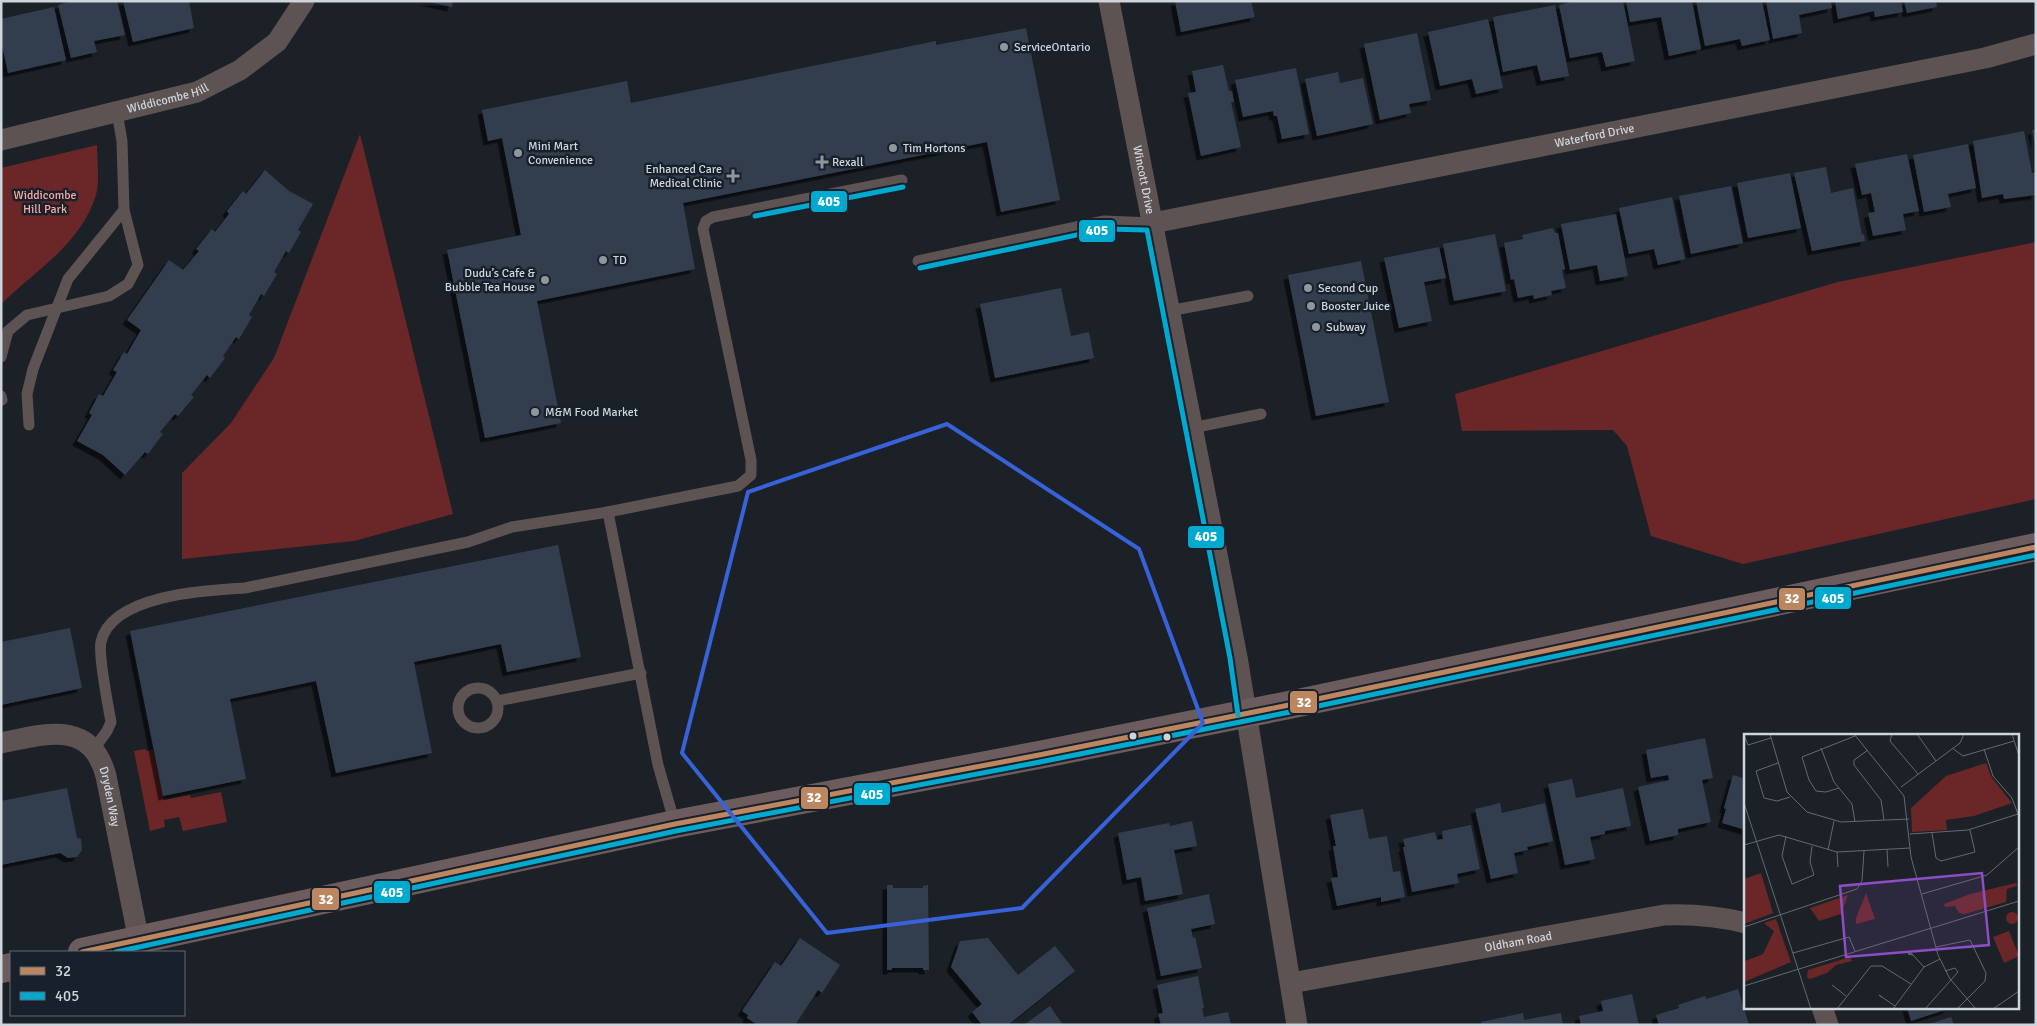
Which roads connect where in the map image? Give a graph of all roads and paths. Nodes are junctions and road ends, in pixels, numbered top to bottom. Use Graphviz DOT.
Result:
graph roads {
  1 [pos="304,1"];
  2 [pos="1109,1"];
  3 [pos="2036,44"];
  4 [pos="117,112"];
  5 [pos="1,140"];
  6 [pos="902,180"];
  7 [pos="124,210"];
  8 [pos="1153,223"];
  9 [pos="918,262"];
  10 [pos="1248,296"];
  11 [pos="55,308"];
  12 [pos="1170,311"];
  13 [pos="1,357"];
  14 [pos="1,396"];
  15 [pos="2,400"];
  16 [pos="1261,414"];
  17 [pos="28,425"];
  18 [pos="1192,428"];
  19 [pos="608,512"];
  20 [pos="2036,546"];
  21 [pos="641,673"];
  22 [pos="497,701"];
  23 [pos="1245,714"];
  24 [pos="1,743"];
  25 [pos="94,750"];
  26 [pos="674,824"];
  27 [pos="1744,922"];
  28 [pos="139,941"];
  29 [pos="87,951"];
  30 [pos="1291,983"];
  31 [pos="1822,1008"];
  32 [pos="1297,1025"];
  33 [pos="1828,1025"];
  1 -- 4 [label="street, Widdicombe Hill"];
  2 -- 8 [label="street, Wincott Drive"];
  3 -- 8 [label="street, Waterford Drive"];
  4 -- 5 [label="street, Widdicombe Hill"];
  4 -- 7 [label="lane"];
  6 -- 19 [label="lane"];
  7 -- 11 [label="lane"];
  7 -- 11 [label="lane"];
  8 -- 9 [label="lane"];
  8 -- 12 [label="street, Wincott Drive"];
  10 -- 12 [label="lane"];
  11 -- 13 [label="lane"];
  11 -- 17 [label="lane"];
  12 -- 18 [label="street, Wincott Drive"];
  14 -- 15 [label="lane"];
  16 -- 18 [label="lane"];
  18 -- 23 [label="street, Wincott Drive"];
  19 -- 21 [label="lane"];
  19 -- 25 [label="lane"];
  20 -- 23 [label="main road"];
  21 -- 22 [label="lane"];
  21 -- 26 [label="lane"];
  23 -- 26 [label="main road"];
  23 -- 30 [label="street, Wincott Drive"];
  24 -- 25 [label="street, Dryden Way"];
  25 -- 28 [label="street, Dryden Way"];
  26 -- 28 [label="main road"];
  27 -- 30 [label="street, Oldham Road"];
  28 -- 29 [label="main road"];
  30 -- 32 [label="street, Wincott Drive"];
  31 -- 33 [label="street"];
}
